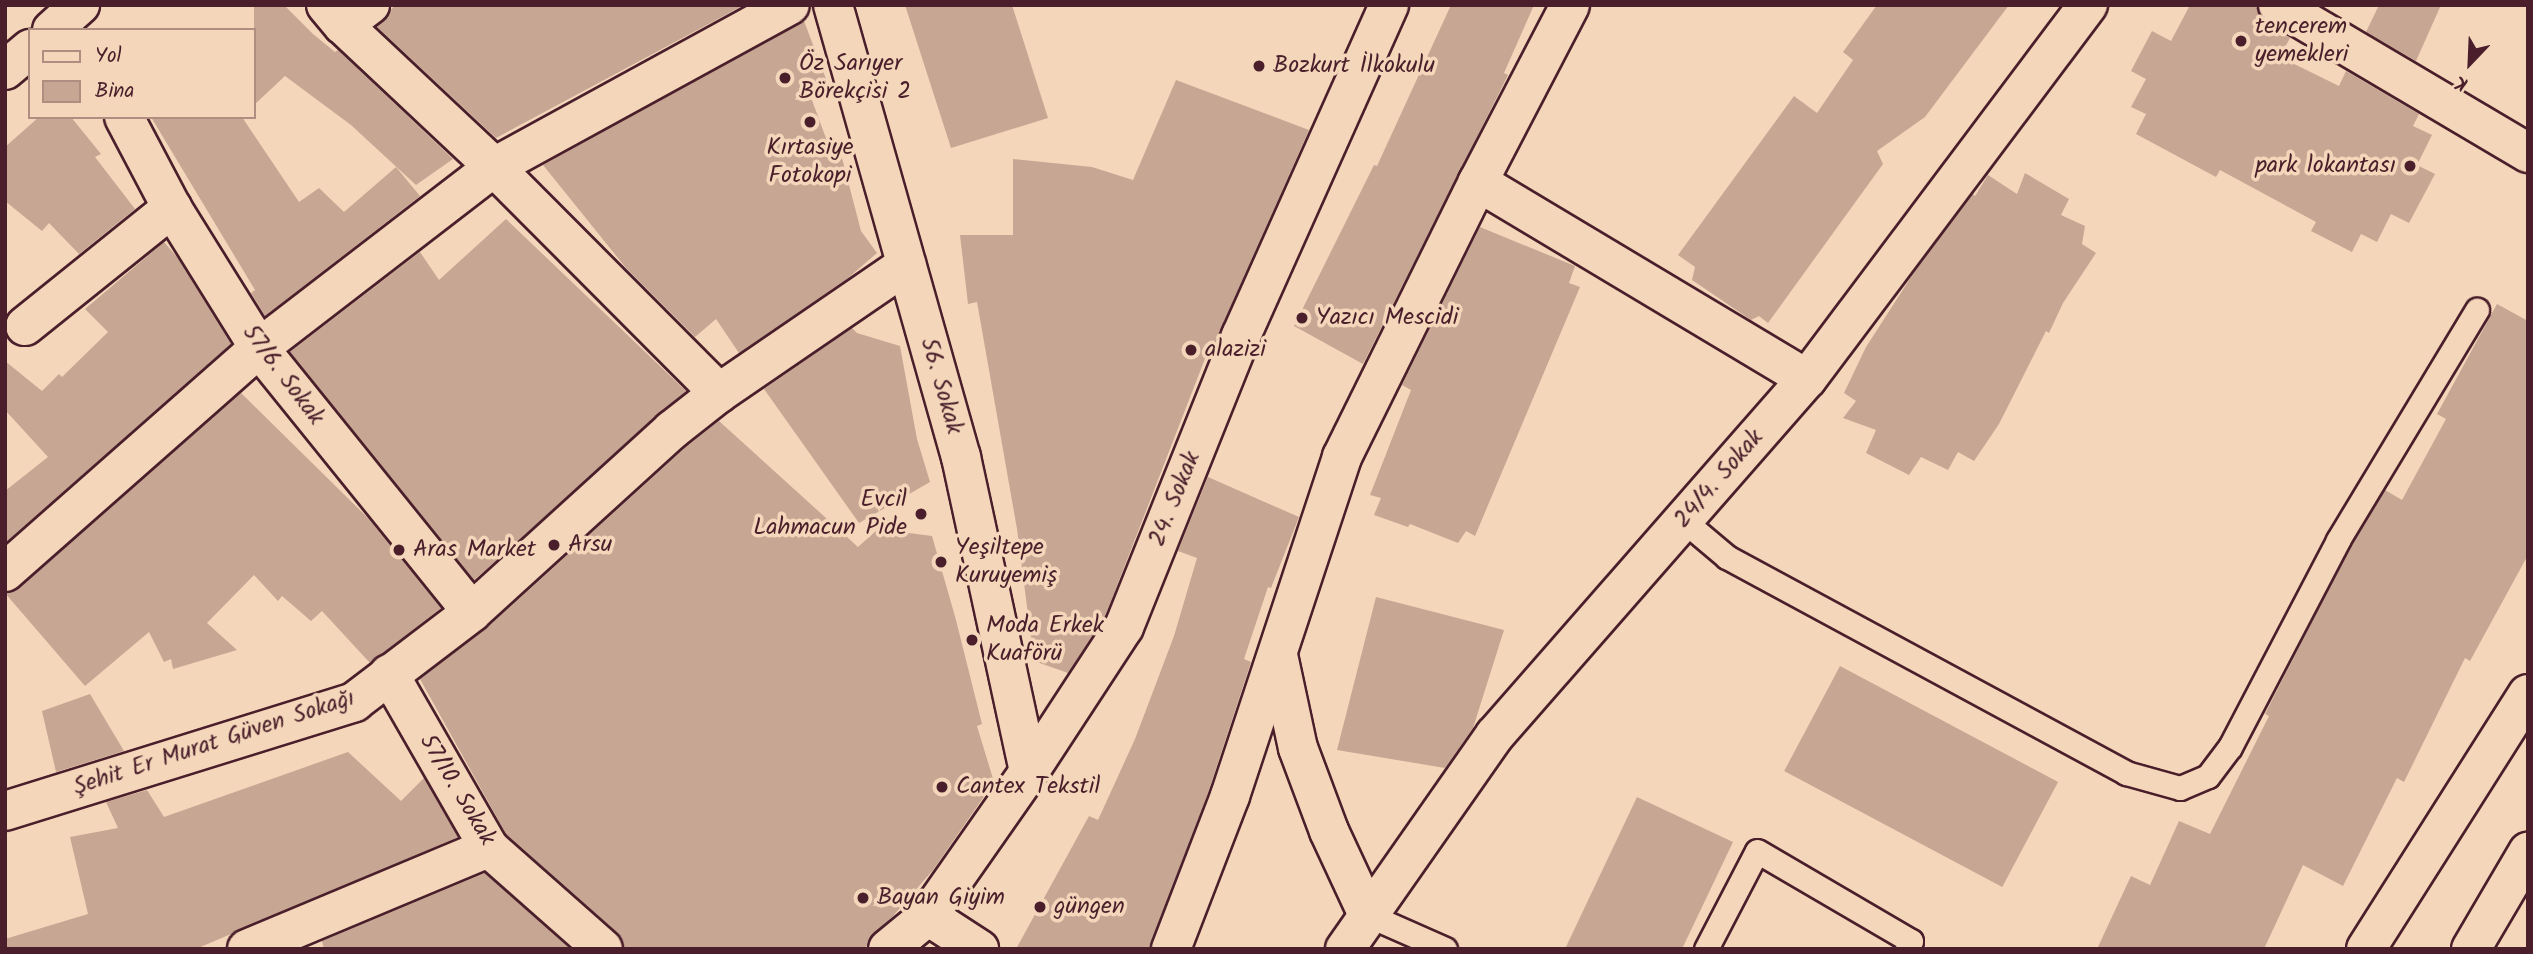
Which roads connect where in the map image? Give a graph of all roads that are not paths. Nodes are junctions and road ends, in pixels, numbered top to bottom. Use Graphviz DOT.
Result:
graph roads {
  1 [pos="81,5"];
  2 [pos="790,5"];
  3 [pos="833,5"];
  4 [pos="1390,5"];
  5 [pos="1570,5"];
  6 [pos="2088,5"];
  7 [pos="2278,5"];
  8 [pos="346,12"];
  9 [pos="54,28"];
  10 [pos="88,28"];
  11 [pos="28,51"];
  12 [pos="5,70"];
  13 [pos="125,119"];
  14 [pos="2528,153"];
  15 [pos="494,167"];
  16 [pos="1478,182"];
  17 [pos="172,208"];
  18 [pos="906,265"];
  19 [pos="2477,310"];
  20 [pos="25,326"];
  21 [pos="258,348"];
  22 [pos="1807,379"];
  23 [pos="719,393"];
  24 [pos="1683,520"];
  25 [pos="5,572"];
  26 [pos="472,612"];
  27 [pos="1278,653"];
  28 [pos="389,674"];
  29 [pos="2528,694"];
  30 [pos="1028,772"];
  31 [pos="5,811"];
  32 [pos="489,848"];
  33 [pos="2528,852"];
  34 [pos="1368,915"];
  35 [pos="928,916"];
  36 [pos="294,942"];
  37 [pos="247,949"];
  38 [pos="603,949"];
  39 [pos="888,949"];
  40 [pos="979,949"];
  41 [pos="1171,949"];
  42 [pos="1345,949"];
  43 [pos="1444,949"];
  44 [pos="1706,949"];
  45 [pos="1907,949"];
  46 [pos="2366,949"];
  47 [pos="2471,949"];
  1 -- 9 [label="street"];
  1 -- 10 [label="street"];
  2 -- 15 [label="street"];
  3 -- 18 [label="street, 56. Sokak"];
  4 -- 30 [label="street, 24. Sokak"];
  5 -- 16 [label="street"];
  6 -- 22 [label="street, 24/4. Sokak"];
  7 -- 14 [label="street"];
  8 -- 15 [label="street"];
  11 -- 12 [label="street"];
  13 -- 17 [label="street, 57/6. Sokak"];
  15 -- 21 [label="street"];
  15 -- 23 [label="street"];
  16 -- 22 [label="street"];
  16 -- 27 [label="street"];
  17 -- 20 [label="street"];
  17 -- 21 [label="street, 57/6. Sokak"];
  18 -- 23 [label="street, Şehit Er Murat Güven Sokağı"];
  18 -- 30 [label="street, 56. Sokak"];
  19 -- 24 [label="lane"];
  21 -- 25 [label="street"];
  21 -- 26 [label="street, 57/6. Sokak"];
  22 -- 24 [label="street, 24/4. Sokak"];
  23 -- 26 [label="street, Şehit Er Murat Güven Sokağı"];
  24 -- 34 [label="street, 24/4. Sokak"];
  26 -- 28 [label="street, Şehit Er Murat Güven Sokağı"];
  27 -- 34 [label="street"];
  27 -- 41 [label="street"];
  28 -- 31 [label="street, Şehit Er Murat Güven Sokağı"];
  28 -- 32 [label="street, 57/10. Sokak"];
  29 -- 46 [label="street"];
  30 -- 35 [label="street, 24. Sokak"];
  32 -- 36 [label="street"];
  32 -- 38 [label="street, 57/10. Sokak"];
  33 -- 47 [label="street"];
  34 -- 42 [label="street, 24/4. Sokak"];
  34 -- 43 [label="lane"];
  35 -- 39 [label="street, 24. Sokak"];
  35 -- 40 [label="street"];
  36 -- 37 [label="street"];
  44 -- 45 [label="lane"];
}
